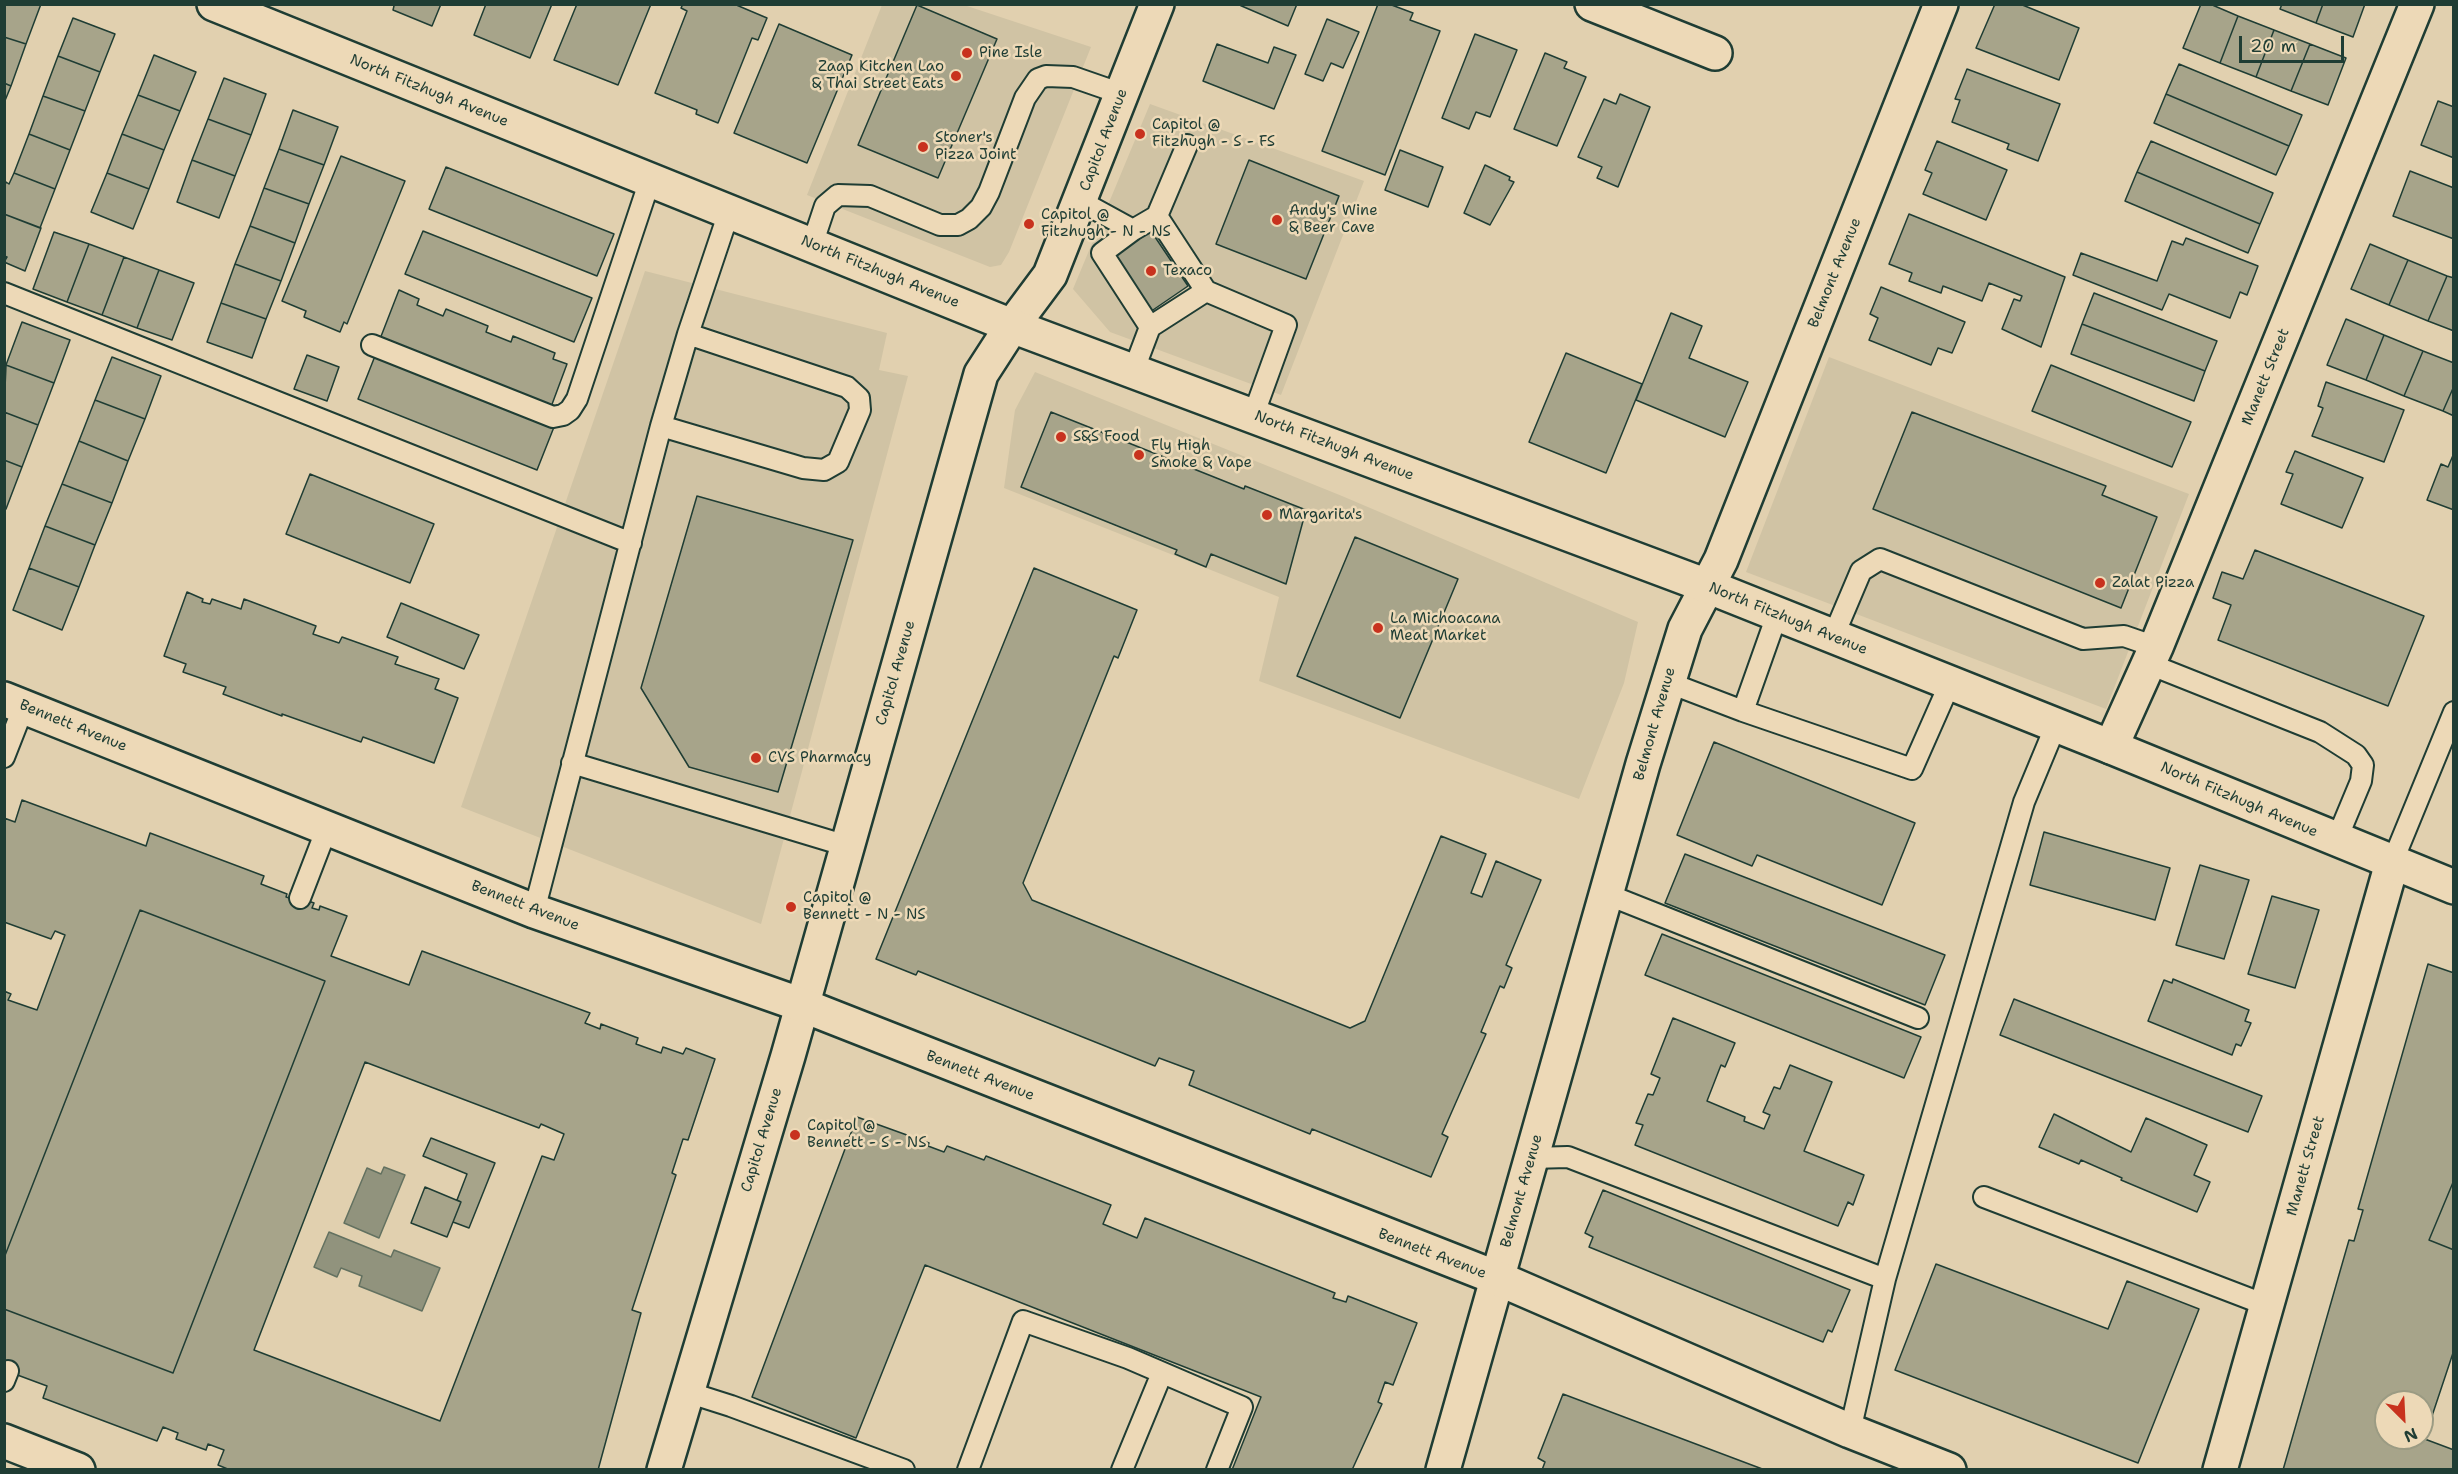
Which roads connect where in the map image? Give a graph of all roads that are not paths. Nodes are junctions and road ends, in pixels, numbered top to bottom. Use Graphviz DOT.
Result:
graph roads {
  1 [pos="214,4"];
  2 [pos="1157,4"];
  3 [pos="1592,4"];
  4 [pos="1941,4"];
  5 [pos="2417,4"];
  6 [pos="1714,53"];
  7 [pos="1122,94"];
  8 [pos="1186,145"];
  9 [pos="650,180"];
  10 [pos="1080,201"];
  11 [pos="729,212"];
  12 [pos="1157,216"];
  13 [pos="1133,230"];
  14 [pos="812,245"];
  15 [pos="1206,291"];
  16 [pos="4,294"];
  17 [pos="1012,327"];
  18 [pos="1150,327"];
  19 [pos="688,334"];
  20 [pos="372,345"];
  21 [pos="1133,372"];
  22 [pos="1254,416"];
  23 [pos="662,426"];
  24 [pos="631,543"];
  25 [pos="1707,586"];
  26 [pos="1777,615"];
  27 [pos="1833,637"];
  28 [pos="2152,655"];
  29 [pos="1667,682"];
  30 [pos="1950,683"];
  31 [pos="14,703"];
  32 [pos="1743,711"];
  33 [pos="2454,712"];
  34 [pos="2056,725"];
  35 [pos="2111,747"];
  36 [pos="4,757"];
  37 [pos="573,764"];
  38 [pos="327,828"];
  39 [pos="2336,841"];
  40 [pos="847,846"];
  41 [pos="2392,863"];
  42 [pos="2454,887"];
  43 [pos="1606,894"];
  44 [pos="300,898"];
  45 [pos="534,911"];
  46 [pos="802,1005"];
  47 [pos="1918,1018"];
  48 [pos="1531,1158"];
  49 [pos="1984,1197"];
  50 [pos="1497,1278"];
  51 [pos="1885,1279"];
  52 [pos="2266,1305"];
  53 [pos="1162,1372"];
  54 [pos="687,1392"];
  55 [pos="1850,1431"];
  56 [pos="4,1441"];
  57 [pos="78,1470"];
  58 [pos="664,1470"];
  59 [pos="904,1470"];
  60 [pos="968,1470"];
  61 [pos="1122,1470"];
  62 [pos="1217,1470"];
  63 [pos="1443,1470"];
  64 [pos="1949,1470"];
  65 [pos="2220,1470"];
  1 -- 9 [label="street, North Fitzhugh Avenue"];
  2 -- 7 [label="street, Capitol Avenue"];
  3 -- 6 [label="street"];
  4 -- 25 [label="street, Belmont Avenue"];
  5 -- 28 [label="street, Manett Street"];
  7 -- 10 [label="street, Capitol Avenue"];
  7 -- 14 [label="lane"];
  8 -- 12 [label="lane"];
  9 -- 11 [label="street, North Fitzhugh Avenue"];
  9 -- 20 [label="lane"];
  10 -- 13 [label="lane"];
  10 -- 17 [label="street, Capitol Avenue"];
  11 -- 14 [label="street, North Fitzhugh Avenue"];
  11 -- 19 [label="lane"];
  12 -- 13 [label="lane"];
  12 -- 15 [label="lane"];
  13 -- 18 [label="lane"];
  14 -- 17 [label="street, North Fitzhugh Avenue"];
  15 -- 18 [label="lane"];
  15 -- 22 [label="lane"];
  16 -- 24 [label="lane"];
  17 -- 21 [label="street, North Fitzhugh Avenue"];
  17 -- 40 [label="street, Capitol Avenue"];
  18 -- 21 [label="lane"];
  19 -- 23 [label="lane"];
  19 -- 23 [label="lane"];
  21 -- 22 [label="street, North Fitzhugh Avenue"];
  22 -- 25 [label="street, North Fitzhugh Avenue"];
  23 -- 24 [label="lane"];
  24 -- 37 [label="lane"];
  25 -- 26 [label="street, North Fitzhugh Avenue"];
  25 -- 29 [label="street, Belmont Avenue"];
  26 -- 27 [label="street, North Fitzhugh Avenue"];
  26 -- 32 [label="lane"];
  27 -- 28 [label="lane"];
  27 -- 30 [label="street, North Fitzhugh Avenue"];
  28 -- 35 [label="street, Manett Street"];
  28 -- 39 [label="lane"];
  29 -- 32 [label="lane"];
  29 -- 43 [label="street, Belmont Avenue"];
  30 -- 32 [label="lane"];
  30 -- 34 [label="street, North Fitzhugh Avenue"];
  31 -- 36 [label="lane"];
  31 -- 38 [label="street, Bennett Avenue"];
  33 -- 41 [label="lane"];
  34 -- 35 [label="street, North Fitzhugh Avenue"];
  34 -- 51 [label="lane"];
  35 -- 39 [label="street, North Fitzhugh Avenue"];
  37 -- 40 [label="lane"];
  37 -- 45 [label="lane"];
  38 -- 44 [label="lane"];
  38 -- 45 [label="street, Bennett Avenue"];
  39 -- 41 [label="street, North Fitzhugh Avenue"];
  40 -- 46 [label="street, Capitol Avenue"];
  41 -- 42 [label="street, North Fitzhugh Avenue"];
  41 -- 52 [label="street, Manett Street"];
  43 -- 47 [label="lane"];
  43 -- 48 [label="street, Belmont Avenue"];
  45 -- 46 [label="street, Bennett Avenue"];
  46 -- 50 [label="street, Bennett Avenue"];
  46 -- 54 [label="street, Capitol Avenue"];
  48 -- 50 [label="street, Belmont Avenue"];
  48 -- 51 [label="lane"];
  49 -- 52 [label="lane"];
  50 -- 55 [label="street, Bennett Avenue"];
  50 -- 63 [label="street, Belmont Avenue"];
  51 -- 55 [label="lane"];
  52 -- 65 [label="street, Manett Street"];
  53 -- 60 [label="lane"];
  53 -- 61 [label="lane"];
  53 -- 62 [label="lane"];
  54 -- 58 [label="street, Capitol Avenue"];
  54 -- 59 [label="lane"];
  55 -- 64 [label="street, Bennett Avenue"];
  56 -- 57 [label="street"];
}
